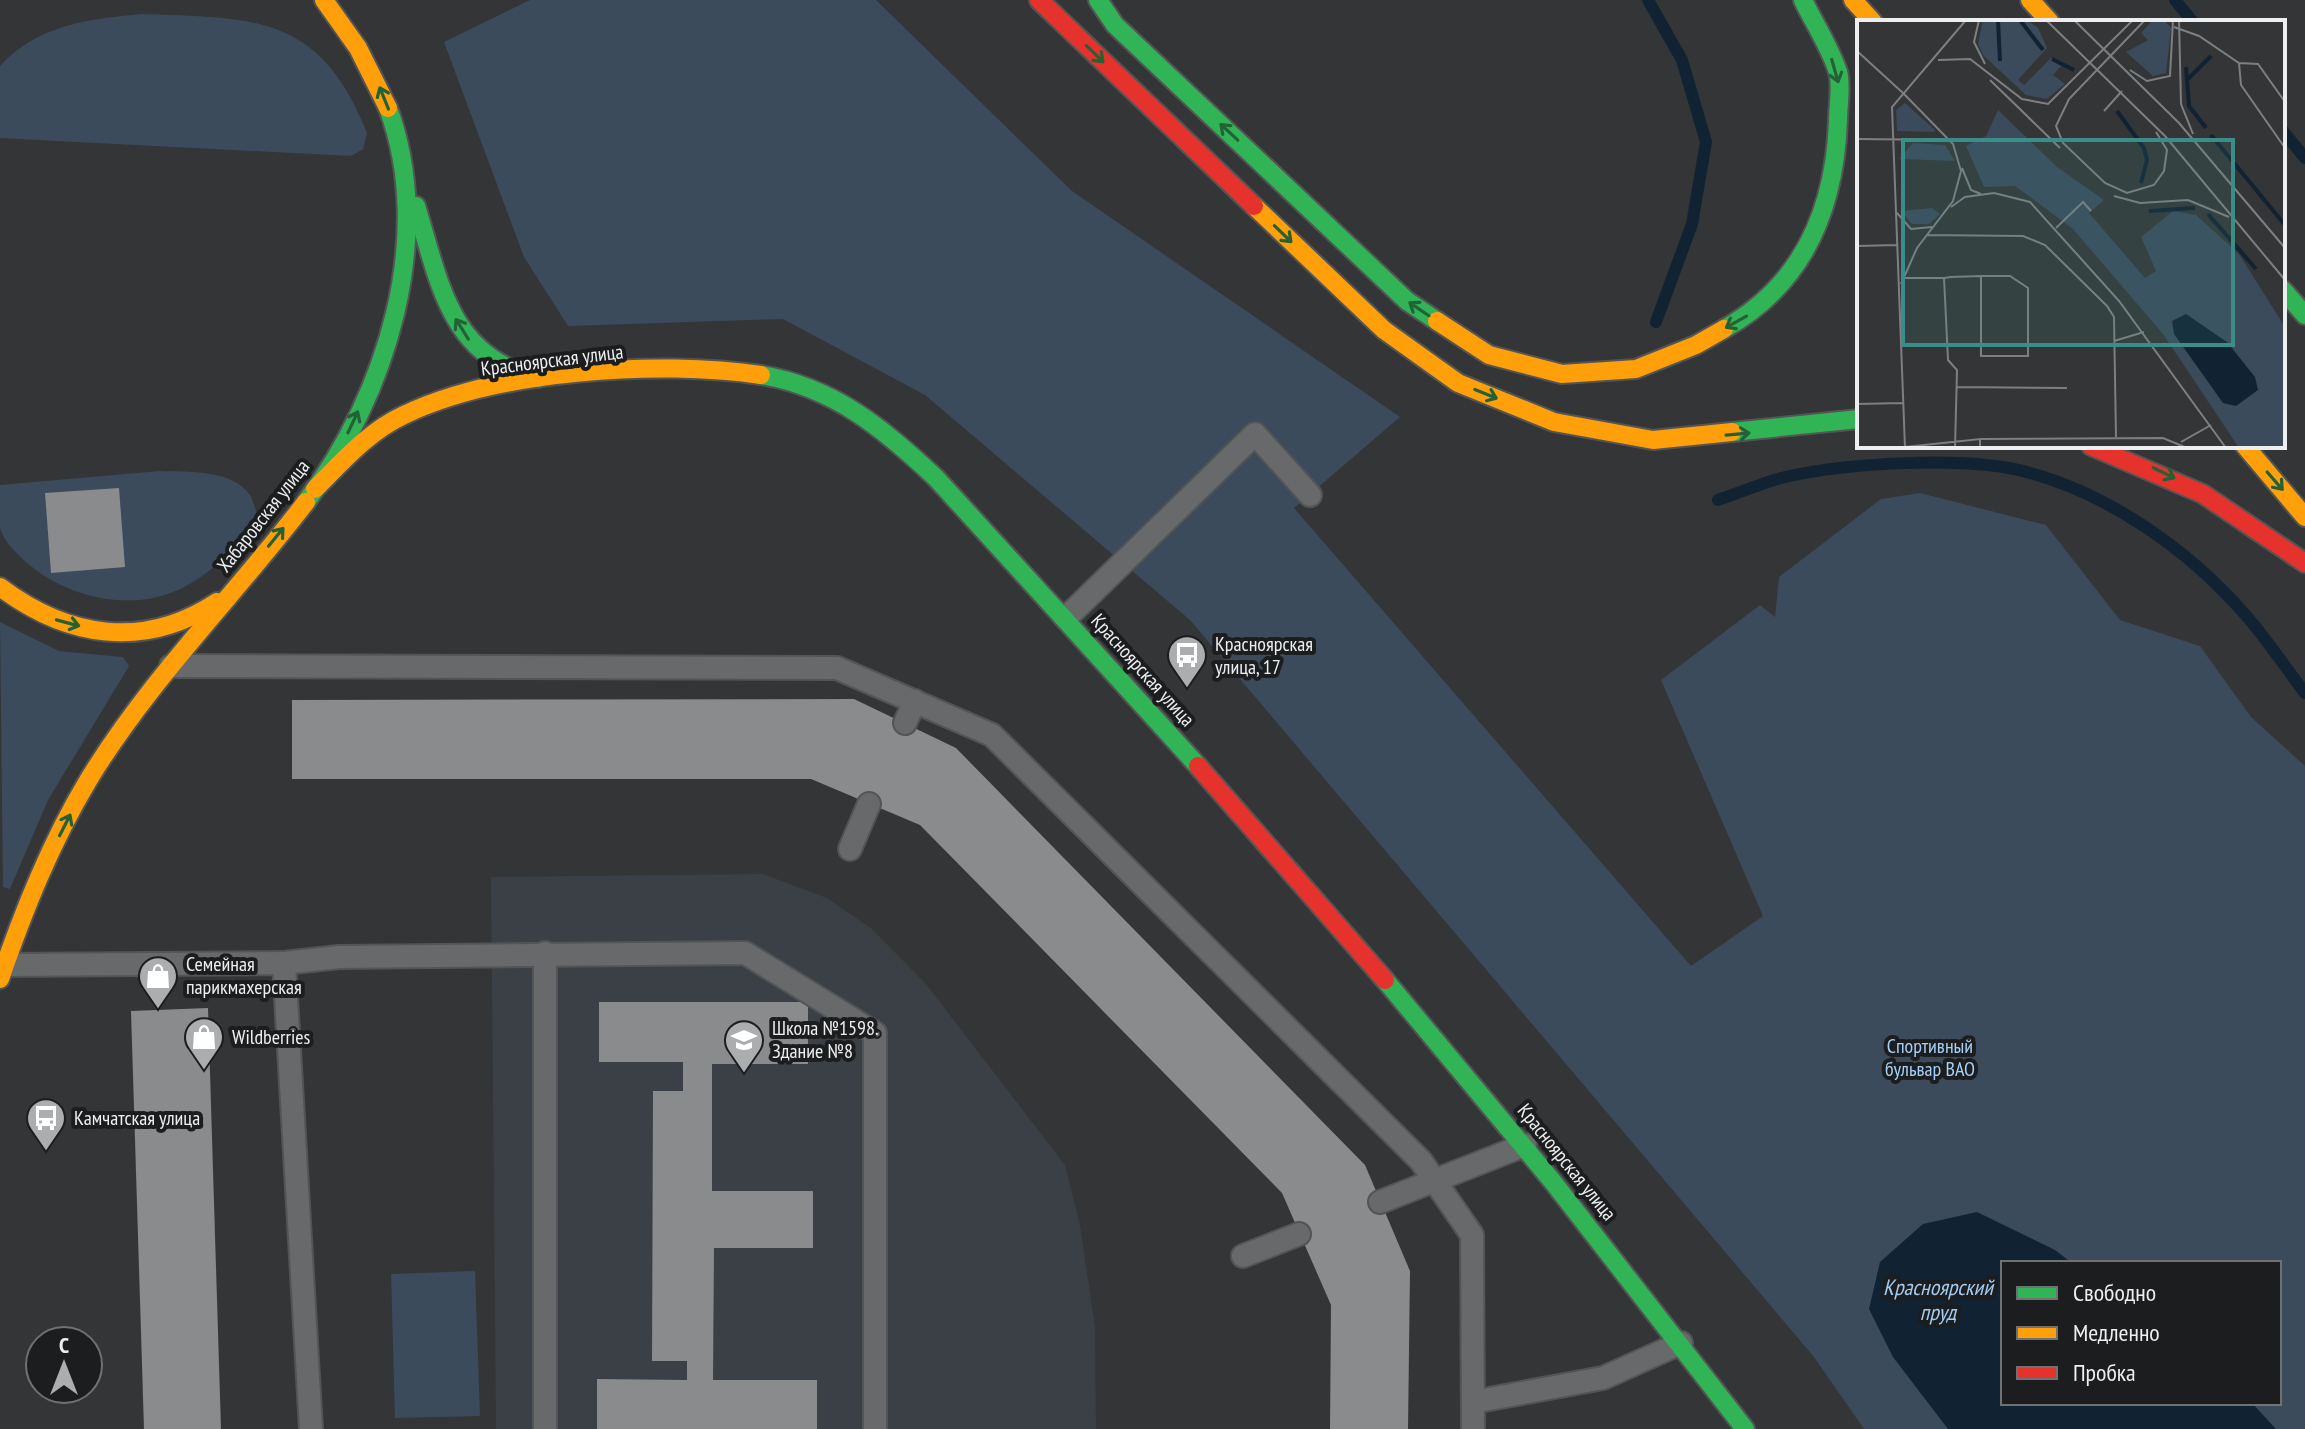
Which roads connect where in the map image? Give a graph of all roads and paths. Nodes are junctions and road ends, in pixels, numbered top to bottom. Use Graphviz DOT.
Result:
graph roads {
  1 [pos="304,0"];
  2 [pos="324,0"];
  3 [pos="1039,0"];
  4 [pos="1098,0"];
  5 [pos="1803,0"];
  6 [pos="1853,0"];
  7 [pos="2030,0"];
  8 [pos="2045,0"];
  9 [pos="1871,20"];
  10 [pos="2048,20"];
  11 [pos="2056,20"];
  12 [pos="347,29"];
  13 [pos="404,173"];
  14 [pos="2285,292"];
  15 [pos="2305,315"];
  16 [pos="548,379"];
  17 [pos="1857,419"];
  18 [pos="2097,448"];
  19 [pos="2247,448"];
  20 [pos="315,489"];
  21 [pos="1310,495"];
  22 [pos="2305,517"];
  23 [pos="2305,563"];
  24 [pos="237,585"];
  25 [pos="0,587"];
  26 [pos="1066,618"];
  27 [pos="171,666"];
  28 [pos="915,701"];
  29 [pos="905,723"];
  30 [pos="869,804"];
  31 [pos="850,849"];
  32 [pos="545,953"];
  33 [pos="284,963"];
  34 [pos="2,972"];
  35 [pos="1525,1145"];
  36 [pos="1436,1180"];
  37 [pos="1380,1202"];
  38 [pos="1299,1234"];
  39 [pos="1243,1256"];
  40 [pos="1681,1343"];
  41 [pos="1473,1402"];
  42 [pos="311,1429"];
  43 [pos="545,1429"];
  44 [pos="875,1429"];
  45 [pos="1473,1429"];
  46 [pos="1745,1429"];
  1 -- 12 [label="lane"];
  2 -- 12 [label="main road, Хабаровская улица"];
  3 -- 17 [label="main road, one-way"];
  5 -- 4 [label="main road, one-way"];
  6 -- 9 [label="main road"];
  7 -- 10 [label="main road"];
  8 -- 11 [label="main road"];
  13 -- 12 [label="main road, Хабаровская улица, one-way"];
  16 -- 13 [label="main road, one-way"];
  20 -- 13 [label="main road, Хабаровская улица, one-way"];
  14 -- 15 [label="main road"];
  16 -- 20 [label="main road, Красноярская улица"];
  16 -- 26 [label="main road, Красноярская улица"];
  18 -- 23 [label="main road, one-way"];
  19 -- 22 [label="main road, one-way"];
  24 -- 20 [label="main road, Хабаровская улица, one-way"];
  21 -- 26 [label="lane"];
  25 -- 24 [label="main road, one-way"];
  24 -- 27 [label="main road, Хабаровская улица"];
  26 -- 35 [label="main road, Красноярская улица"];
  27 -- 28 [label="lane"];
  34 -- 27 [label="main road, Хабаровская улица, one-way"];
  28 -- 29 [label="lane"];
  28 -- 36 [label="lane"];
  30 -- 31 [label="lane"];
  32 -- 33 [label="lane"];
  32 -- 43 [label="lane"];
  32 -- 44 [label="lane"];
  33 -- 34 [label="lane"];
  33 -- 42 [label="lane"];
  35 -- 36 [label="lane"];
  35 -- 40 [label="main road, Красноярская улица"];
  36 -- 37 [label="lane"];
  36 -- 41 [label="lane"];
  38 -- 39 [label="lane"];
  40 -- 41 [label="lane"];
  40 -- 46 [label="main road, Красноярская улица"];
  41 -- 45 [label="lane"];
}
